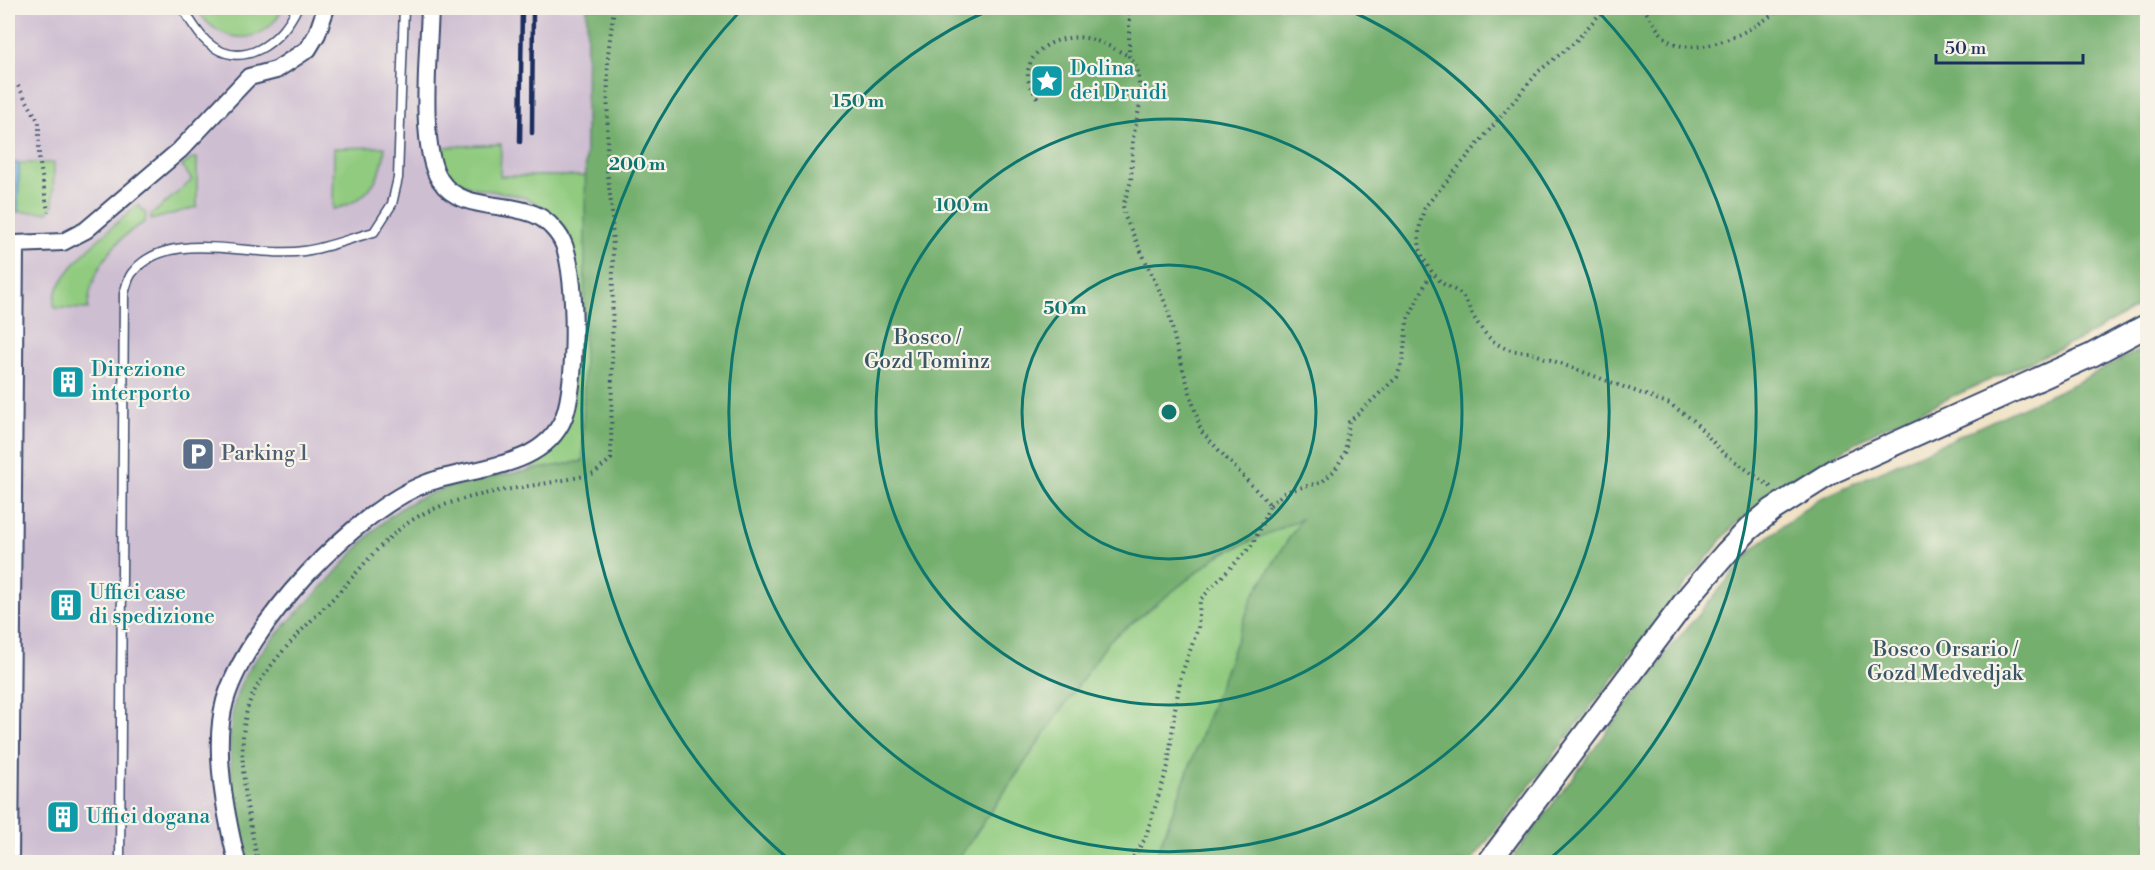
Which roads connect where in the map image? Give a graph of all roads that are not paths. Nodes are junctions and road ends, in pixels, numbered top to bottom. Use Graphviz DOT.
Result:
graph roads {
  1 [pos="182,8"];
  2 [pos="297,8"];
  3 [pos="327,8"];
  4 [pos="404,8"];
  5 [pos="430,8"];
  6 [pos="2148,325"];
  7 [pos="10,862"];
  8 [pos="120,862"];
  9 [pos="237,862"];
  10 [pos="1490,862"];
  1 -- 2 [label="lane"];
  3 -- 7 [label="street"];
  4 -- 8 [label="lane"];
  5 -- 9 [label="street"];
  6 -- 10 [label="street"];
}
